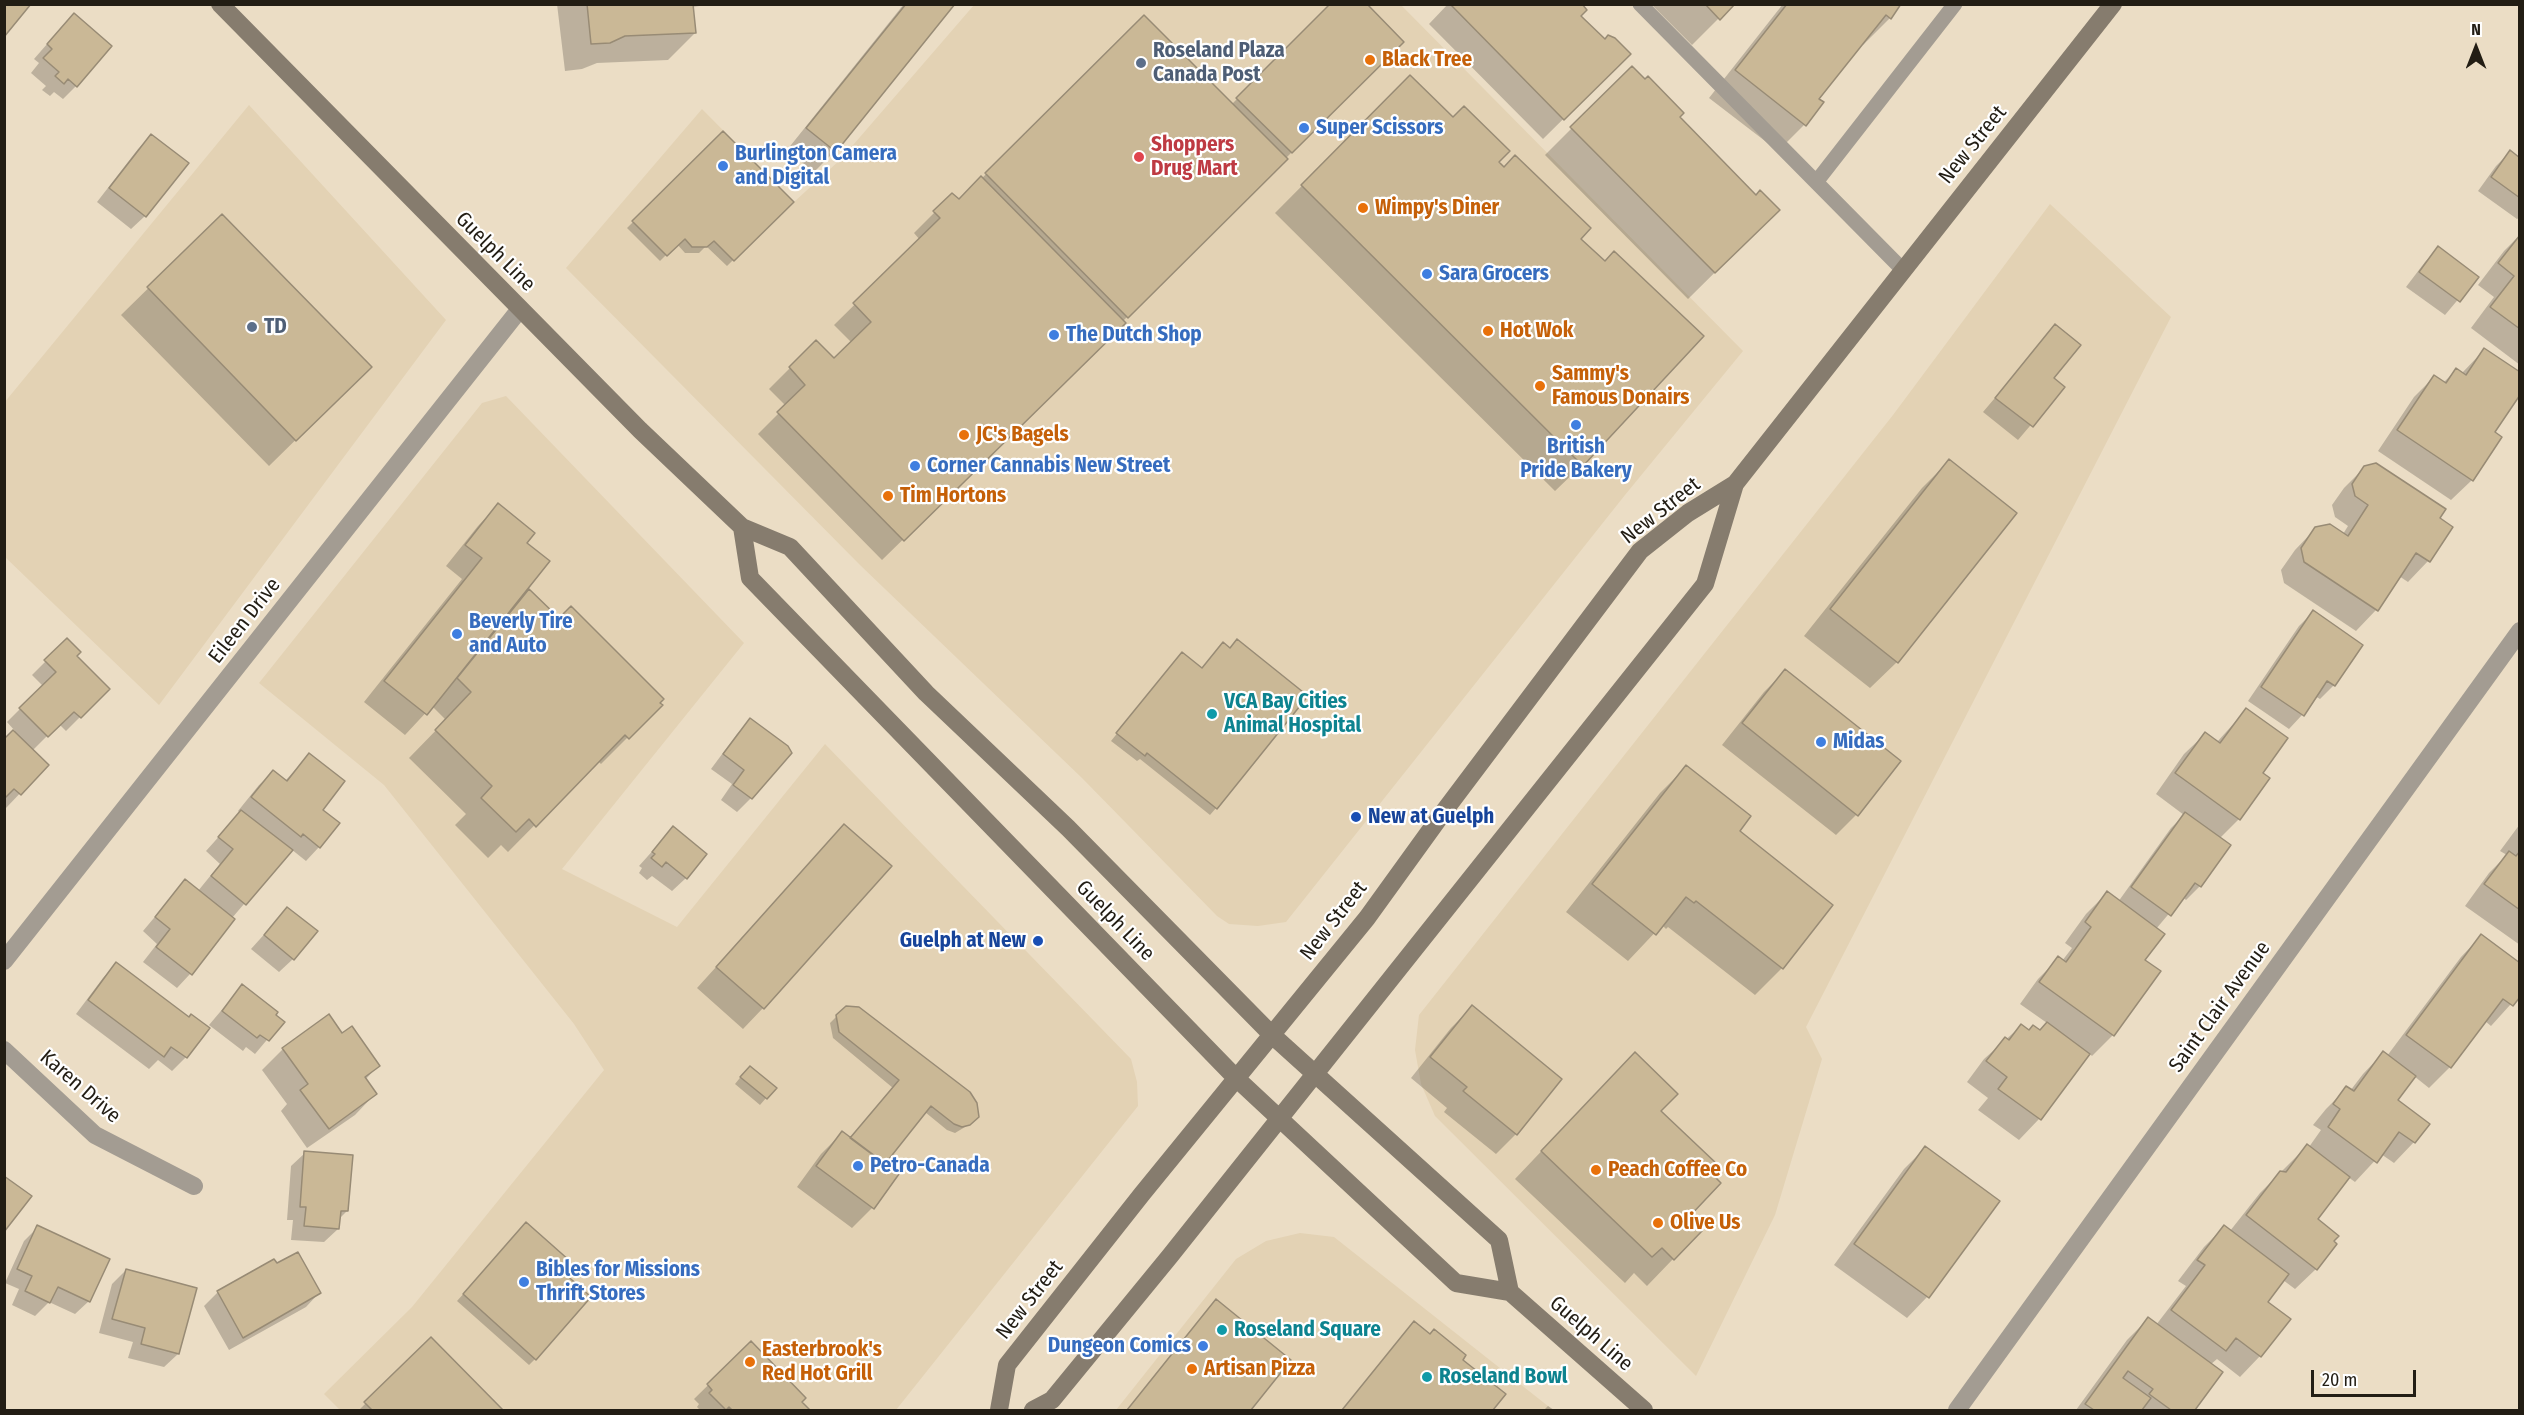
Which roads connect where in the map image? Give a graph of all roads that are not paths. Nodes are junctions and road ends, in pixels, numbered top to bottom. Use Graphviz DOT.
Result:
graph roads {
  1 [pos="220,4"];
  2 [pos="1640,4"];
  3 [pos="1954,4"];
  4 [pos="2113,4"];
  5 [pos="1816,181"];
  6 [pos="1902,269"];
  7 [pos="520,309"];
  8 [pos="1735,484"];
  9 [pos="742,527"];
  10 [pos="2520,631"];
  11 [pos="4,961"];
  12 [pos="1272,1035"];
  13 [pos="4,1050"];
  14 [pos="1315,1074"];
  15 [pos="1236,1078"];
  16 [pos="1278,1119"];
  17 [pos="194,1186"];
  18 [pos="1509,1292"];
  19 [pos="999,1410"];
  20 [pos="1033,1410"];
  21 [pos="1644,1410"];
  22 [pos="1957,1410"];
  1 -- 7 [label="main road, Guelph Line"];
  2 -- 5 [label="lane"];
  3 -- 5 [label="lane"];
  4 -- 6 [label="main road, New Street"];
  5 -- 6 [label="lane"];
  6 -- 8 [label="main road, New Street"];
  7 -- 9 [label="main road, Guelph Line"];
  7 -- 11 [label="street, Eileen Drive"];
  8 -- 12 [label="main road, New Street"];
  8 -- 14 [label="main road, New Street"];
  9 -- 12 [label="main road, Guelph Line"];
  9 -- 15 [label="main road, Guelph Line"];
  10 -- 22 [label="street, Saint Clair Avenue"];
  12 -- 14 [label="main road, Guelph Line"];
  12 -- 15 [label="main road, New Street"];
  13 -- 17 [label="street, Karen Drive"];
  14 -- 16 [label="main road, New Street"];
  14 -- 18 [label="main road, Guelph Line"];
  15 -- 16 [label="main road, Guelph Line"];
  15 -- 19 [label="main road, New Street"];
  16 -- 18 [label="main road, Guelph Line"];
  16 -- 20 [label="main road, New Street"];
  18 -- 21 [label="main road, Guelph Line"];
}
